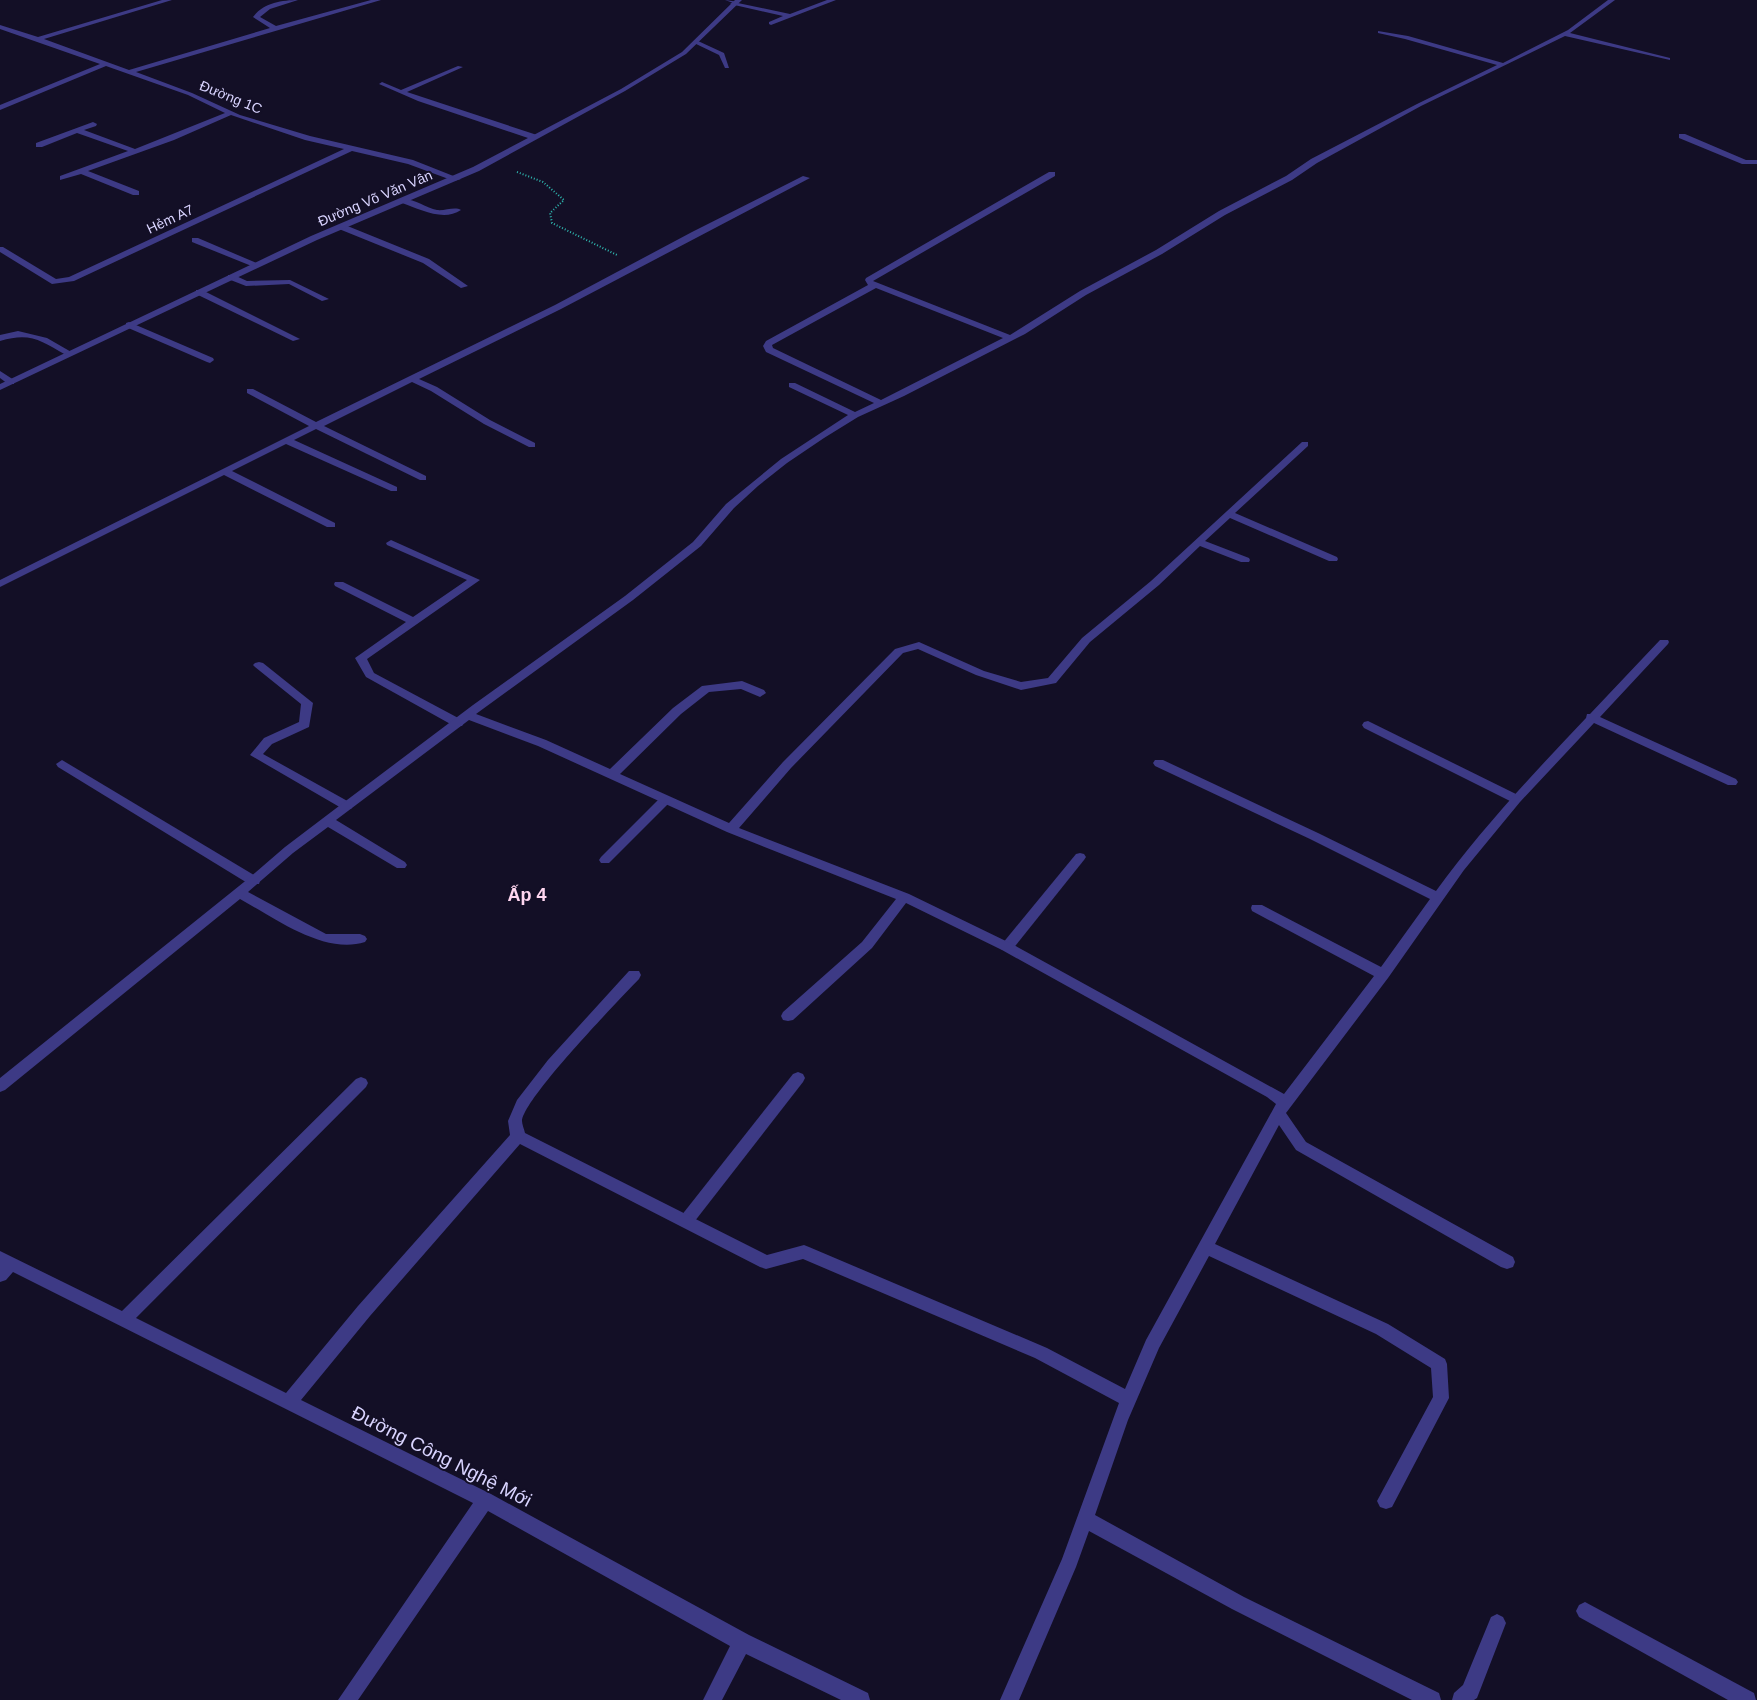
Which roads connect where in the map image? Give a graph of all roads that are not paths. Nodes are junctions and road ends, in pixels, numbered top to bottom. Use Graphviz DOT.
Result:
graph roads {
  1 [pos="169,0"];
  2 [pos="295,0"];
  3 [pos="378,0"];
  4 [pos="833,0"];
  5 [pos="1612,0"];
  6 [pos="734,2"];
  7 [pos="300,16"];
  8 [pos="790,16"];
  9 [pos="307,20"];
  10 [pos="771,24"];
  11 [pos="0,27"];
  12 [pos="276,29"];
  13 [pos="10,30"];
  14 [pos="1380,32"];
  15 [pos="0,34"];
  16 [pos="1565,34"];
  17 [pos="38,39"];
  18 [pos="696,42"];
  19 [pos="1668,59"];
  20 [pos="106,64"];
  21 [pos="1504,65"];
  22 [pos="460,67"];
  23 [pos="727,67"];
  24 [pos="128,72"];
  25 [pos="382,84"];
  26 [pos="401,92"];
  27 [pos="0,108"];
  28 [pos="230,113"];
  29 [pos="93,124"];
  30 [pos="77,130"];
  31 [pos="1682,136"];
  32 [pos="534,137"];
  33 [pos="39,145"];
  34 [pos="352,148"];
  35 [pos="134,151"];
  36 [pos="1757,162"];
  37 [pos="80,171"];
  38 [pos="1052,174"];
  39 [pos="63,178"];
  40 [pos="806,178"];
  41 [pos="457,179"];
  42 [pos="136,193"];
  43 [pos="405,201"];
  44 [pos="457,210"];
  45 [pos="342,227"];
  46 [pos="195,240"];
  47 [pos="0,249"];
  48 [pos="257,265"];
  49 [pos="231,277"];
  50 [pos="875,284"];
  51 [pos="464,286"];
  52 [pos="199,292"];
  53 [pos="325,299"];
  54 [pos="129,325"];
  55 [pos="0,338"];
  56 [pos="1011,338"];
  57 [pos="296,339"];
  58 [pos="69,353"];
  59 [pos="210,360"];
  60 [pos="0,374"];
  61 [pos="412,378"];
  62 [pos="11,382"];
  63 [pos="792,385"];
  64 [pos="0,387"];
  65 [pos="250,391"];
  66 [pos="881,403"];
  67 [pos="855,415"];
  68 [pos="317,425"];
  69 [pos="286,440"];
  70 [pos="1305,444"];
  71 [pos="532,445"];
  72 [pos="224,471"];
  73 [pos="423,478"];
  74 [pos="394,490"];
  75 [pos="1229,514"];
  76 [pos="331,525"];
  77 [pos="1198,542"];
  78 [pos="391,543"];
  79 [pos="1333,559"];
  80 [pos="1245,560"];
  81 [pos="0,584"];
  82 [pos="339,584"];
  83 [pos="414,622"];
  84 [pos="1664,642"];
  85 [pos="259,665"];
  86 [pos="760,694"];
  87 [pos="1591,717"];
  88 [pos="463,719"];
  89 [pos="1368,725"];
  90 [pos="62,764"];
  91 [pos="1159,764"];
  92 [pos="612,775"];
  93 [pos="1732,782"];
  94 [pos="1516,798"];
  95 [pos="665,800"];
  96 [pos="347,806"];
  97 [pos="328,820"];
  98 [pos="731,829"];
  99 [pos="1080,857"];
  100 [pos="606,860"];
  101 [pos="401,864"];
  102 [pos="254,881"];
  103 [pos="239,893"];
  104 [pos="904,897"];
  105 [pos="1438,898"];
  106 [pos="1257,908"];
  107 [pos="360,939"];
  108 [pos="1007,947"];
  109 [pos="634,974"];
  110 [pos="1384,974"];
  111 [pos="788,1016"];
  112 [pos="798,1078"];
  113 [pos="361,1083"];
  114 [pos="0,1086"];
  115 [pos="1281,1108"];
  116 [pos="518,1136"];
  117 [pos="686,1221"];
  118 [pos="1206,1247"];
  119 [pos="1507,1262"];
  120 [pos="4,1265"];
  121 [pos="122,1320"];
  122 [pos="1129,1400"];
  123 [pos="289,1402"];
  124 [pos="485,1500"];
  125 [pos="1386,1501"];
  126 [pos="1085,1519"];
  127 [pos="1585,1611"];
  128 [pos="1497,1623"];
  129 [pos="742,1642"];
  130 [pos="348,1700"];
  131 [pos="712,1700"];
  132 [pos="861,1700"];
  133 [pos="1009,1700"];
  134 [pos="1432,1700"];
  135 [pos="1461,1700"];
  136 [pos="1747,1700"];
  1 -- 17 [label="street"];
  2 -- 12 [label="street"];
  3 -- 9 [label="street"];
  4 -- 8 [label="street"];
  5 -- 16 [label="street"];
  6 -- 8 [label="street"];
  6 -- 18 [label="street, Đường Võ Văn Vân"];
  7 -- 9 [label="street"];
  8 -- 10 [label="street"];
  9 -- 12 [label="street"];
  11 -- 13 [label="street, Đường 1C"];
  12 -- 24 [label="street"];
  13 -- 15 [label="street"];
  13 -- 17 [label="street, Đường 1C"];
  14 -- 21 [label="street"];
  16 -- 19 [label="street"];
  16 -- 21 [label="street"];
  17 -- 20 [label="street, Đường 1C"];
  18 -- 23 [label="street"];
  18 -- 32 [label="street, Đường Võ Văn Vân"];
  20 -- 24 [label="street, Đường 1C"];
  20 -- 27 [label="street"];
  21 -- 56 [label="street"];
  22 -- 26 [label="street"];
  24 -- 28 [label="street, Đường 1C"];
  25 -- 26 [label="street"];
  26 -- 32 [label="street"];
  28 -- 34 [label="street, Đường 1C"];
  28 -- 35 [label="street"];
  29 -- 30 [label="street"];
  30 -- 33 [label="street"];
  30 -- 35 [label="street"];
  31 -- 36 [label="street"];
  32 -- 41 [label="street, Đường Võ Văn Vân"];
  34 -- 41 [label="street, Đường 1C"];
  34 -- 47 [label="street, Hẻm A7"];
  35 -- 37 [label="street"];
  37 -- 39 [label="street"];
  37 -- 42 [label="street"];
  38 -- 50 [label="street"];
  40 -- 61 [label="street"];
  41 -- 43 [label="street, Đường Võ Văn Vân"];
  43 -- 44 [label="street"];
  43 -- 45 [label="street, Đường Võ Văn Vân"];
  45 -- 48 [label="street, Đường Võ Văn Vân"];
  45 -- 51 [label="street"];
  46 -- 48 [label="street"];
  48 -- 49 [label="street, Đường Võ Văn Vân"];
  49 -- 52 [label="street, Đường Võ Văn Vân"];
  49 -- 53 [label="street"];
  50 -- 56 [label="street"];
  50 -- 66 [label="street"];
  52 -- 54 [label="street, Đường Võ Văn Vân"];
  52 -- 57 [label="street"];
  54 -- 58 [label="street, Đường Võ Văn Vân"];
  54 -- 59 [label="street"];
  55 -- 58 [label="street"];
  56 -- 66 [label="street"];
  58 -- 62 [label="street, Đường Võ Văn Vân"];
  60 -- 62 [label="street"];
  61 -- 68 [label="street"];
  61 -- 71 [label="street"];
  62 -- 64 [label="street, Đường Võ Văn Vân"];
  63 -- 67 [label="street"];
  65 -- 68 [label="street"];
  66 -- 67 [label="street"];
  67 -- 88 [label="street"];
  68 -- 69 [label="street"];
  68 -- 73 [label="street"];
  69 -- 72 [label="street"];
  69 -- 74 [label="street"];
  70 -- 75 [label="street"];
  72 -- 76 [label="street"];
  72 -- 81 [label="street"];
  75 -- 77 [label="street"];
  75 -- 79 [label="street"];
  77 -- 80 [label="street"];
  77 -- 98 [label="street"];
  78 -- 83 [label="street"];
  82 -- 83 [label="street"];
  83 -- 88 [label="street"];
  84 -- 87 [label="street"];
  85 -- 96 [label="street"];
  86 -- 92 [label="street"];
  87 -- 93 [label="street"];
  87 -- 94 [label="street"];
  88 -- 92 [label="street"];
  88 -- 96 [label="street"];
  89 -- 94 [label="street"];
  90 -- 102 [label="street"];
  91 -- 105 [label="street"];
  92 -- 95 [label="street"];
  94 -- 105 [label="street"];
  95 -- 98 [label="street"];
  95 -- 100 [label="street"];
  96 -- 97 [label="street"];
  97 -- 101 [label="street"];
  97 -- 102 [label="street"];
  98 -- 104 [label="street"];
  99 -- 108 [label="street"];
  102 -- 103 [label="street"];
  103 -- 107 [label="street"];
  103 -- 114 [label="street"];
  104 -- 108 [label="street"];
  104 -- 111 [label="street"];
  105 -- 110 [label="street"];
  106 -- 110 [label="street"];
  108 -- 115 [label="street"];
  109 -- 116 [label="street"];
  110 -- 115 [label="street"];
  112 -- 117 [label="street"];
  113 -- 121 [label="street"];
  115 -- 118 [label="street"];
  115 -- 119 [label="street"];
  116 -- 117 [label="street"];
  116 -- 123 [label="street"];
  117 -- 122 [label="street"];
  118 -- 122 [label="street"];
  118 -- 125 [label="street"];
  120 -- 121 [label="street, Đường Công Nghệ Mới"];
  121 -- 123 [label="street, Đường Công Nghệ Mới"];
  122 -- 126 [label="street"];
  123 -- 124 [label="street, Đường Công Nghệ Mới"];
  124 -- 129 [label="street, Đường Công Nghệ Mới"];
  124 -- 130 [label="street"];
  126 -- 133 [label="street"];
  126 -- 134 [label="street"];
  127 -- 136 [label="street"];
  128 -- 135 [label="street"];
  129 -- 131 [label="street"];
  129 -- 132 [label="street, Đường Công Nghệ Mới"];
}
